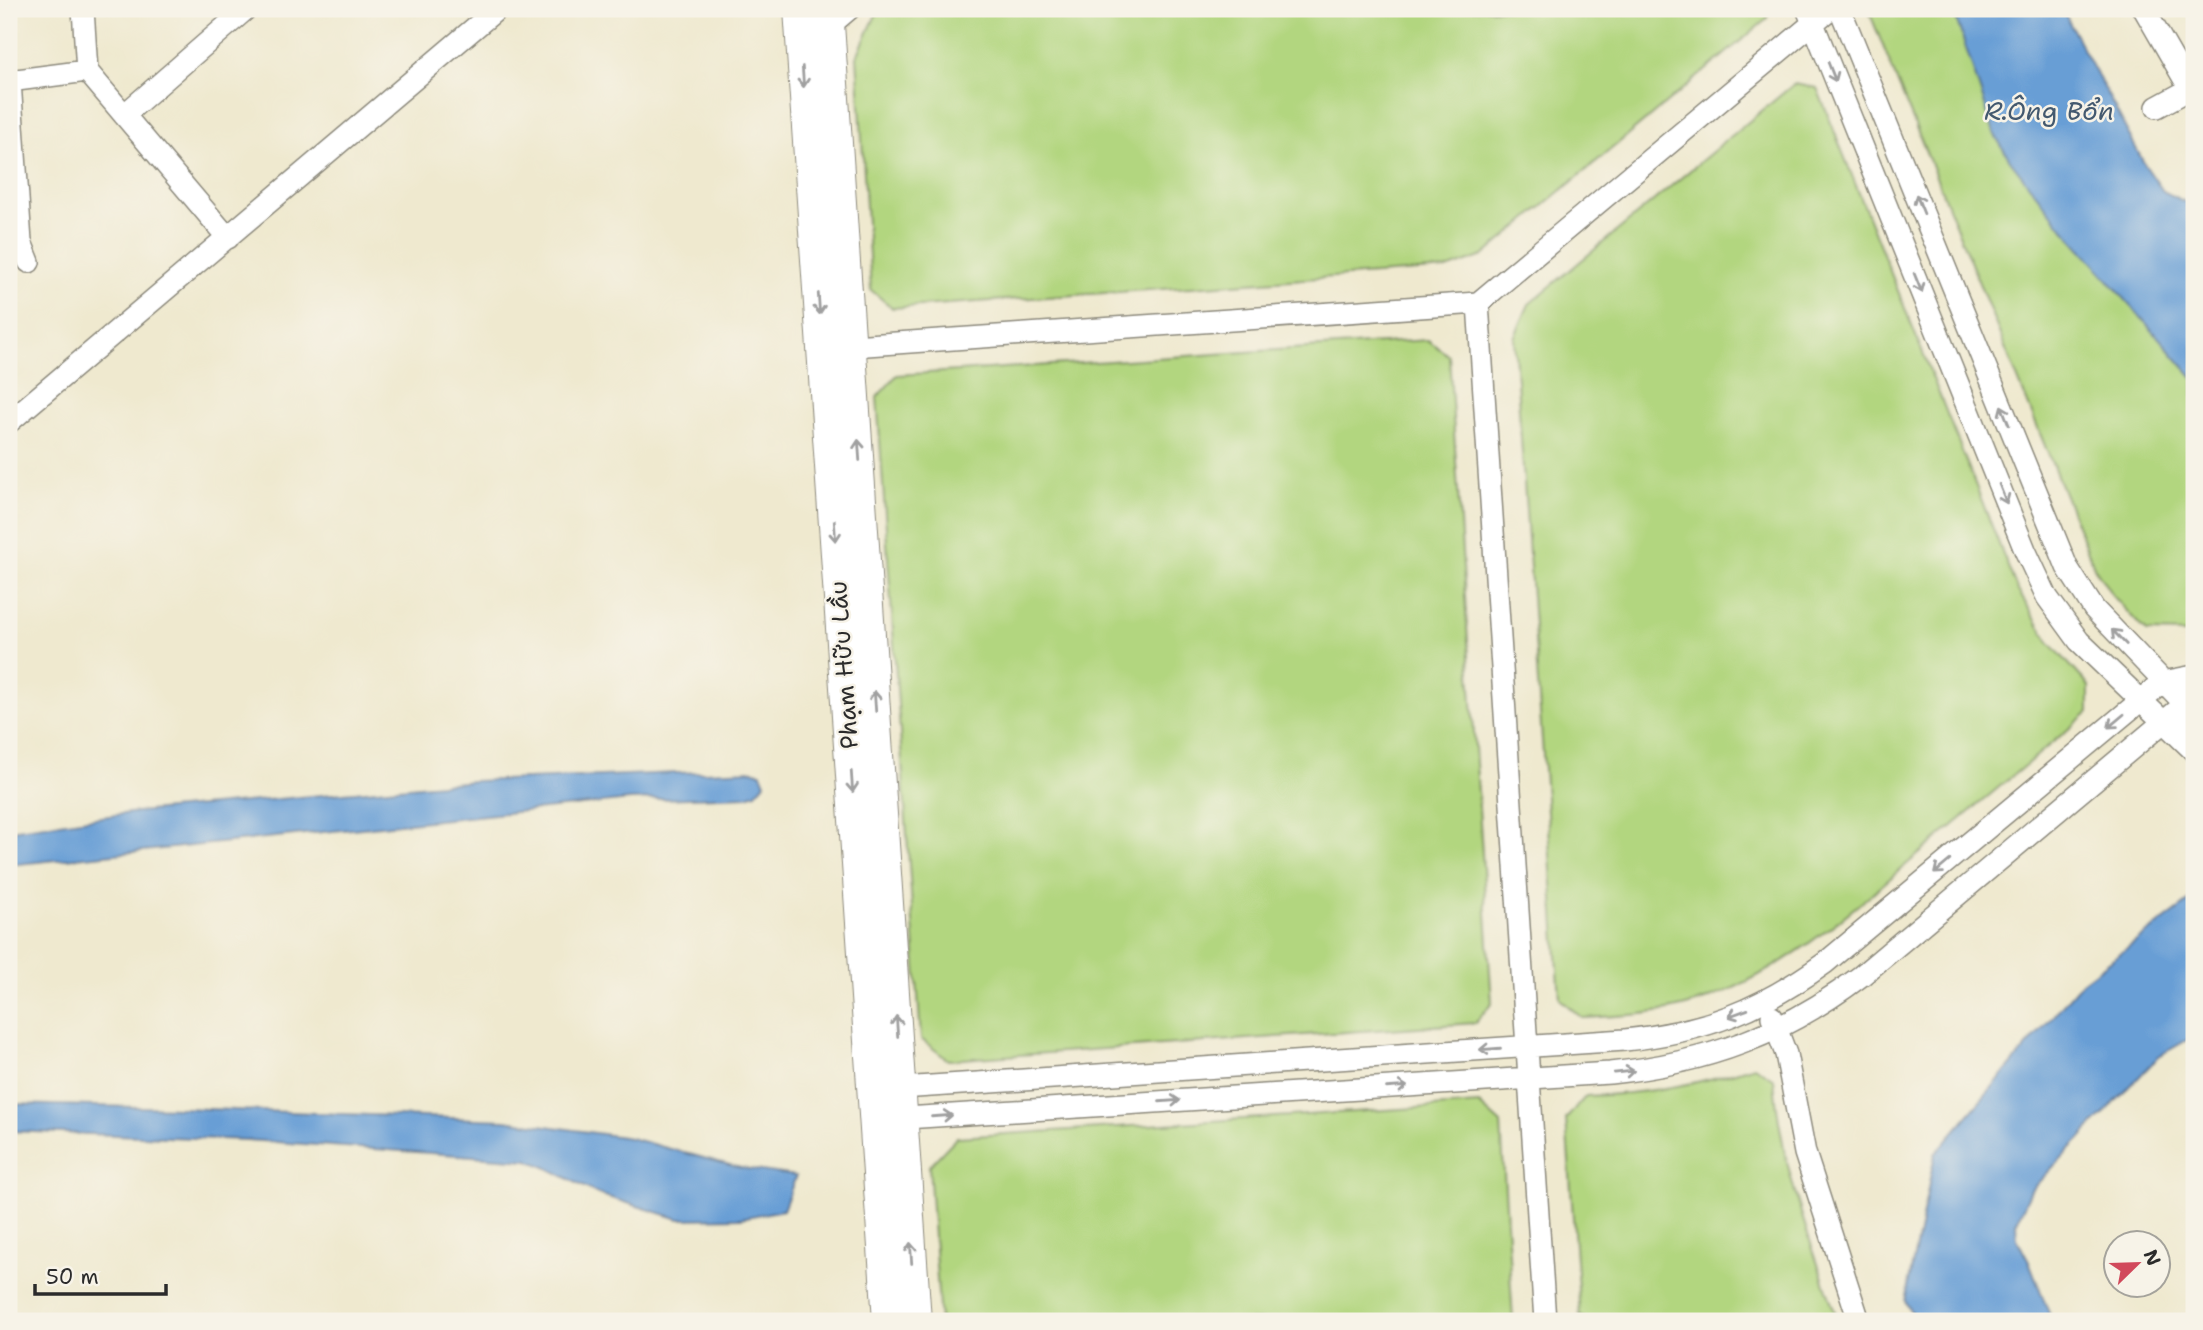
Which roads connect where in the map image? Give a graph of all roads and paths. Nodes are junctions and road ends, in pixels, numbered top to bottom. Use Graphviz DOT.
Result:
graph roads {
  1 [pos="83,9"];
  2 [pos="246,9"];
  3 [pos="497,9"];
  4 [pos="799,9"];
  5 [pos="1830,9"];
  6 [pos="1840,9"];
  7 [pos="2144,9"];
  8 [pos="836,14"];
  9 [pos="1810,16"];
  10 [pos="88,71"];
  11 [pos="9,81"];
  12 [pos="2192,88"];
  13 [pos="2157,107"];
  14 [pos="124,115"];
  15 [pos="228,238"];
  16 [pos="29,262"];
  17 [pos="1478,303"];
  18 [pos="852,346"];
  19 [pos="822,348"];
  20 [pos="9,422"];
  21 [pos="2194,676"];
  22 [pos="2163,682"];
  23 [pos="2190,697"];
  24 [pos="2140,701"];
  25 [pos="2163,723"];
  26 [pos="2194,751"];
  27 [pos="1766,1002"];
  28 [pos="1777,1030"];
  29 [pos="1527,1046"];
  30 [pos="1529,1078"];
  31 [pos="888,1104"];
  32 [pos="888,1321"];
  33 [pos="916,1321"];
  34 [pos="1545,1321"];
  35 [pos="1859,1321"];
  1 -- 10 [label="street"];
  2 -- 14 [label="street"];
  3 -- 15 [label="street"];
  4 -- 19 [label="main road, Phạm Hữu Lầu, one-way"];
  5 -- 9 [label="street"];
  22 -- 6 [label="street, one-way"];
  7 -- 12 [label="street"];
  8 -- 18 [label="main road, Phạm Hữu Lầu"];
  9 -- 17 [label="street"];
  9 -- 24 [label="street, one-way"];
  10 -- 11 [label="street"];
  10 -- 14 [label="street"];
  11 -- 16 [label="street"];
  12 -- 13 [label="street"];
  14 -- 15 [label="street"];
  15 -- 20 [label="street"];
  17 -- 18 [label="street"];
  17 -- 29 [label="street"];
  18 -- 19 [label="street"];
  31 -- 18 [label="main road, Phạm Hữu Lầu, one-way"];
  19 -- 31 [label="main road, Phạm Hữu Lầu, one-way"];
  21 -- 22 [label="street"];
  22 -- 23 [label="street"];
  22 -- 24 [label="street"];
  23 -- 25 [label="street"];
  23 -- 26 [label="street"];
  24 -- 25 [label="street"];
  24 -- 27 [label="street, one-way"];
  25 -- 26 [label="street"];
  25 -- 28 [label="street"];
  27 -- 28 [label="street"];
  27 -- 29 [label="street, one-way"];
  30 -- 28 [label="street, one-way"];
  28 -- 35 [label="street"];
  29 -- 30 [label="street"];
  29 -- 31 [label="street, one-way"];
  31 -- 30 [label="street, one-way"];
  30 -- 34 [label="street"];
  31 -- 32 [label="main road, Phạm Hữu Lầu"];
  33 -- 31 [label="main road, Phạm Hữu Lầu, one-way"];
}
